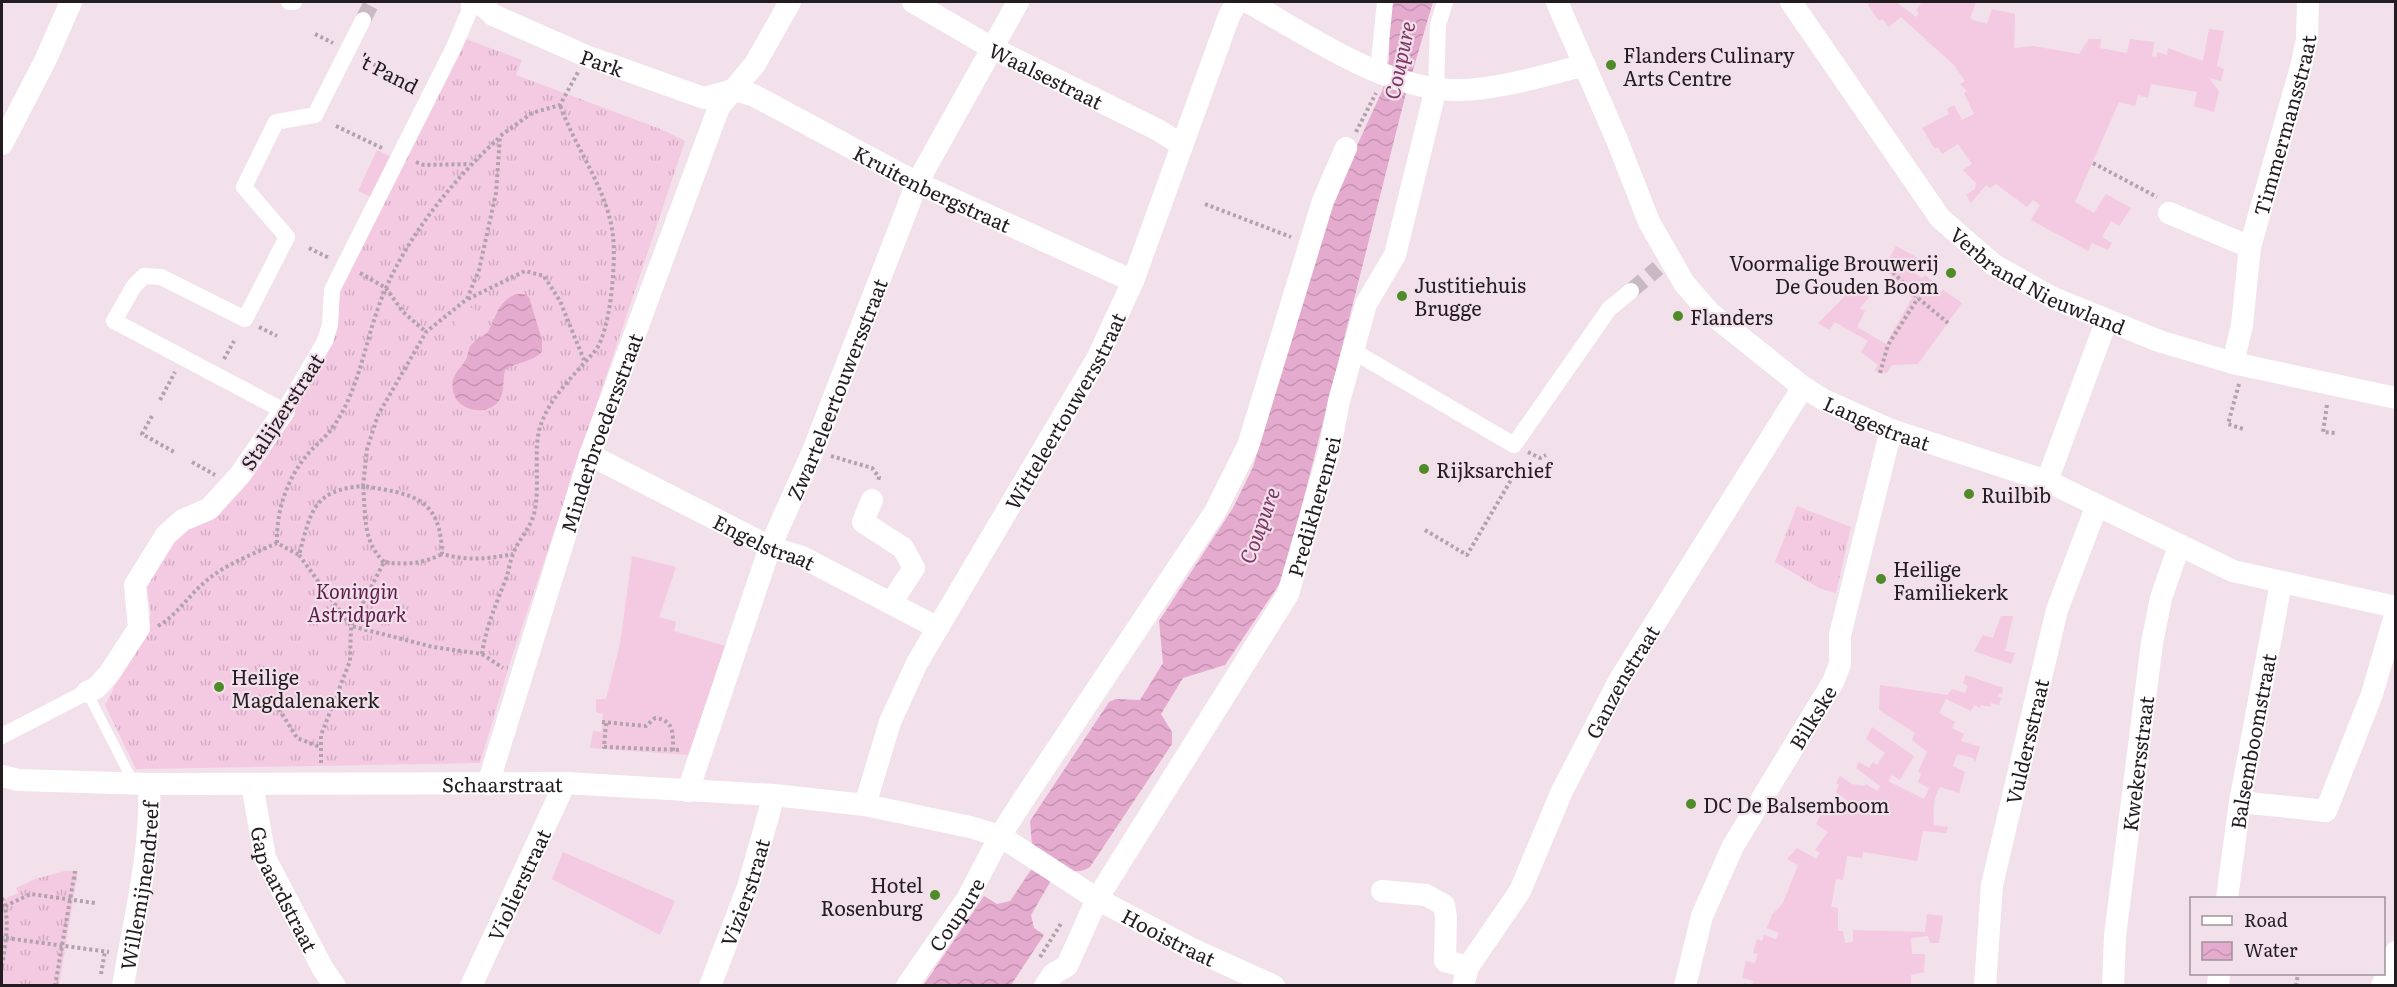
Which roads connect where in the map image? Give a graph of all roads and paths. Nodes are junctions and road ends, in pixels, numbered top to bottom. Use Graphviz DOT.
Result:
graph roads {
  1 [pos="71,2"];
  2 [pos="289,2"];
  3 [pos="294,2"];
  4 [pos="469,2"];
  5 [pos="479,2"];
  6 [pos="790,2"];
  7 [pos="913,2"];
  8 [pos="1018,2"];
  9 [pos="1237,2"];
  10 [pos="1248,2"];
  11 [pos="1385,2"];
  12 [pos="1445,2"];
  13 [pos="1557,2"];
  14 [pos="1791,2"];
  15 [pos="2308,2"];
  16 [pos="363,20"];
  17 [pos="315,34"];
  18 [pos="992,48"];
  19 [pos="348,51"];
  20 [pos="586,56"];
  21 [pos="1585,65"];
  22 [pos="1382,73"];
  23 [pos="1436,87"];
  24 [pos="734,90"];
  25 [pos="429,92"];
  26 [pos="560,105"];
  27 [pos="336,126"];
  28 [pos="500,136"];
  29 [pos="2,144"];
  30 [pos="1182,145"];
  31 [pos="1346,148"];
  32 [pos="398,156"];
  33 [pos="2093,163"];
  34 [pos="470,164"];
  35 [pos="917,183"];
  36 [pos="1205,204"];
  37 [pos="2165,206"];
  38 [pos="1297,240"];
  39 [pos="2250,247"];
  40 [pos="309,248"];
  41 [pos="344,264"];
  42 [pos="1889,268"];
  43 [pos="1133,281"];
  44 [pos="386,288"];
  45 [pos="1630,291"];
  46 [pos="1918,298"];
  47 [pos="467,299"];
  48 [pos="2106,322"];
  49 [pos="1948,323"];
  50 [pos="426,332"];
  51 [pos="1353,351"];
  52 [pos="183,358"];
  53 [pos="584,360"];
  54 [pos="2238,365"];
  55 [pos="1880,372"];
  56 [pos="2330,383"];
  57 [pos="1803,387"];
  58 [pos="2396,398"];
  59 [pos="160,400"];
  60 [pos="284,411"];
  61 [pos="152,416"];
  62 [pos="2243,429"];
  63 [pos="1891,430"];
  64 [pos="2336,433"];
  65 [pos="1514,445"];
  66 [pos="813,452"];
  67 [pos="176,453"];
  68 [pos="590,455"];
  69 [pos="2047,481"];
  70 [pos="363,486"];
  71 [pos="872,500"];
  72 [pos="2097,505"];
  73 [pos="1425,530"];
  74 [pos="277,543"];
  75 [pos="2179,546"];
  76 [pos="770,548"];
  77 [pos="442,554"];
  78 [pos="513,554"];
  79 [pos="299,555"];
  80 [pos="384,562"];
  81 [pos="2281,583"];
  82 [pos="891,603"];
  83 [pos="2396,607"];
  84 [pos="2396,612"];
  85 [pos="351,626"];
  86 [pos="139,628"];
  87 [pos="938,628"];
  88 [pos="87,692"];
  89 [pos="279,710"];
  90 [pos="2,736"];
  91 [pos="320,747"];
  92 [pos="673,751"];
  93 [pos="702,751"];
  94 [pos="2,776"];
  95 [pos="141,783"];
  96 [pos="323,783"];
  97 [pos="565,783"];
  98 [pos="252,784"];
  99 [pos="488,784"];
  100 [pos="688,791"];
  101 [pos="774,795"];
  102 [pos="2240,802"];
  103 [pos="865,806"];
  104 [pos="1007,842"];
  105 [pos="75,871"];
  106 [pos="1062,877"];
  107 [pos="1382,891"];
  108 [pos="2227,897"];
  109 [pos="2,898"];
  110 [pos="69,899"];
  111 [pos="1097,899"];
  112 [pos="96,903"];
  113 [pos="4,906"];
  114 [pos="6,938"];
  115 [pos="61,945"];
  116 [pos="95,949"];
  117 [pos="105,951"];
  118 [pos="2396,952"];
  119 [pos="2,967"];
  120 [pos="1070,976"];
  121 [pos="1466,976"];
  122 [pos="55,986"];
  123 [pos="100,986"];
  124 [pos="123,986"];
  125 [pos="335,986"];
  126 [pos="471,986"];
  127 [pos="710,986"];
  128 [pos="907,986"];
  129 [pos="1045,986"];
  130 [pos="1274,986"];
  131 [pos="1685,986"];
  132 [pos="1985,986"];
  133 [pos="2113,986"];
  134 [pos="2382,986"];
  1 -- 29 [label="street"];
  2 -- 3 [label="street"];
  4 -- 25 [label="street, Stalijzerstraat"];
  5 -- 20 [label="street, Park"];
  6 -- 24 [label="street, Minderbroedersstraat"];
  7 -- 18 [label="street, Waalsestraat"];
  8 -- 18 [label="street, Zwarteleertouwersstraat"];
  9 -- 30 [label="street, Witteleertouwersstraat"];
  10 -- 22 [label="street"];
  11 -- 22 [label="street"];
  12 -- 23 [label="street, Predikherenrei"];
  13 -- 21 [label="street, Langestraat"];
  14 -- 48 [label="street, Verbrand Nieuwland"];
  15 -- 39 [label="street, Timmermansstraat"];
  16 -- 19 [label="street, 't Pand"];
  17 -- 19 [label="path, 't Pand"];
  18 -- 30 [label="street, Waalsestraat"];
  18 -- 35 [label="street, Zwarteleertouwersstraat"];
  19 -- 25 [label="path, 't Pand"];
  19 -- 52 [label="street, 't Pand"];
  20 -- 24 [label="street, Park"];
  20 -- 26 [label="path"];
  21 -- 23 [label="street"];
  21 -- 57 [label="street, Langestraat"];
  22 -- 23 [label="street"];
  22 -- 31 [label="path"];
  23 -- 51 [label="street, Predikherenrei"];
  24 -- 35 [label="street, Kruitenbergstraat"];
  24 -- 68 [label="street, Minderbroedersstraat"];
  25 -- 32 [label="street, Stalijzerstraat"];
  26 -- 28 [label="path"];
  26 -- 53 [label="path"];
  27 -- 32 [label="path"];
  28 -- 34 [label="path"];
  28 -- 47 [label="path"];
  30 -- 43 [label="street, Witteleertouwersstraat"];
  31 -- 104 [label="street, Coupure"];
  32 -- 34 [label="path"];
  32 -- 41 [label="street, Stalijzerstraat"];
  33 -- 37 [label="path"];
  34 -- 44 [label="path"];
  35 -- 43 [label="street, Kruitenbergstraat"];
  35 -- 66 [label="street, Zwarteleertouwersstraat"];
  36 -- 38 [label="path"];
  37 -- 39 [label="street"];
  39 -- 54 [label="street, Timmermansstraat"];
  40 -- 41 [label="path"];
  41 -- 44 [label="path"];
  41 -- 60 [label="street, Stalijzerstraat"];
  42 -- 46 [label="path"];
  43 -- 87 [label="street, Witteleertouwersstraat"];
  44 -- 50 [label="path"];
  44 -- 74 [label="path"];
  45 -- 65 [label="street"];
  46 -- 49 [label="path"];
  46 -- 55 [label="path"];
  47 -- 50 [label="path"];
  47 -- 53 [label="path"];
  48 -- 54 [label="street, Verbrand Nieuwland"];
  48 -- 69 [label="street"];
  50 -- 70 [label="path"];
  51 -- 65 [label="street"];
  51 -- 111 [label="street, Predikherenrei"];
  52 -- 59 [label="path"];
  52 -- 60 [label="street"];
  53 -- 78 [label="path"];
  54 -- 56 [label="street, Verbrand Nieuwland"];
  54 -- 62 [label="path"];
  56 -- 58 [label="street, Verbrand Nieuwland"];
  56 -- 64 [label="path"];
  57 -- 63 [label="street, Langestraat"];
  57 -- 121 [label="street, Ganzenstraat"];
  60 -- 86 [label="street, Stalijzerstraat"];
  61 -- 67 [label="path"];
  63 -- 69 [label="street, Langestraat"];
  63 -- 131 [label="street, Bilkske"];
  65 -- 73 [label="path"];
  66 -- 71 [label="path"];
  66 -- 76 [label="street, Zwarteleertouwersstraat"];
  68 -- 76 [label="street, Engelstraat"];
  68 -- 99 [label="street, Minderbroedersstraat"];
  69 -- 72 [label="street, Langestraat"];
  70 -- 77 [label="path"];
  70 -- 79 [label="path"];
  70 -- 80 [label="path"];
  71 -- 82 [label="street"];
  72 -- 75 [label="street, Langestraat"];
  72 -- 132 [label="street, Vuldersstraat"];
  74 -- 79 [label="path"];
  74 -- 86 [label="path"];
  75 -- 81 [label="street, Langestraat"];
  75 -- 133 [label="street, Kwekersstraat"];
  76 -- 82 [label="street, Engelstraat"];
  76 -- 93 [label="street, Zwarteleertouwersstraat"];
  77 -- 78 [label="path"];
  77 -- 80 [label="path"];
  78 -- 85 [label="path"];
  79 -- 85 [label="path"];
  80 -- 85 [label="path"];
  81 -- 83 [label="street, Langestraat"];
  81 -- 102 [label="street, Balsemboomstraat"];
  82 -- 87 [label="street, Engelstraat"];
  84 -- 102 [label="street"];
  85 -- 91 [label="path"];
  86 -- 88 [label="street"];
  87 -- 103 [label="street, Witteleertouwersstraat"];
  88 -- 90 [label="street"];
  88 -- 95 [label="lane"];
  89 -- 91 [label="path"];
  91 -- 96 [label="path"];
  92 -- 92 [label="path"];
  92 -- 93 [label="path"];
  93 -- 100 [label="street, Zwarteleertouwersstraat"];
  94 -- 95 [label="street, Schaarstraat"];
  95 -- 98 [label="street, Schaarstraat"];
  95 -- 124 [label="street, Willemijnendreef"];
  96 -- 98 [label="street, Schaarstraat"];
  96 -- 99 [label="street, Schaarstraat"];
  97 -- 99 [label="street, Schaarstraat"];
  97 -- 100 [label="street, Schaarstraat"];
  97 -- 126 [label="street, Violierstraat"];
  98 -- 125 [label="street, Gapaardstraat"];
  100 -- 101 [label="street, Schaarstraat"];
  101 -- 103 [label="street, Schaarstraat"];
  101 -- 127 [label="street, Vizierstraat"];
  102 -- 108 [label="street, Balsemboomstraat"];
  103 -- 104 [label="street, Schaarstraat"];
  104 -- 106 [label="street, Schaarstraat"];
  104 -- 128 [label="street, Coupure"];
  105 -- 110 [label="path"];
  106 -- 111 [label="street, Hooistraat"];
  107 -- 121 [label="street"];
  109 -- 113 [label="path"];
  110 -- 112 [label="path"];
  110 -- 113 [label="path"];
  110 -- 115 [label="path"];
  111 -- 120 [label="street, Predikherenrei"];
  111 -- 130 [label="street, Hooistraat"];
  113 -- 114 [label="path"];
  114 -- 115 [label="path"];
  114 -- 119 [label="path"];
  115 -- 116 [label="path"];
  115 -- 122 [label="path"];
  117 -- 123 [label="path"];
  118 -- 134 [label="street"];
  120 -- 129 [label="street, Predikherenrei"];
}
